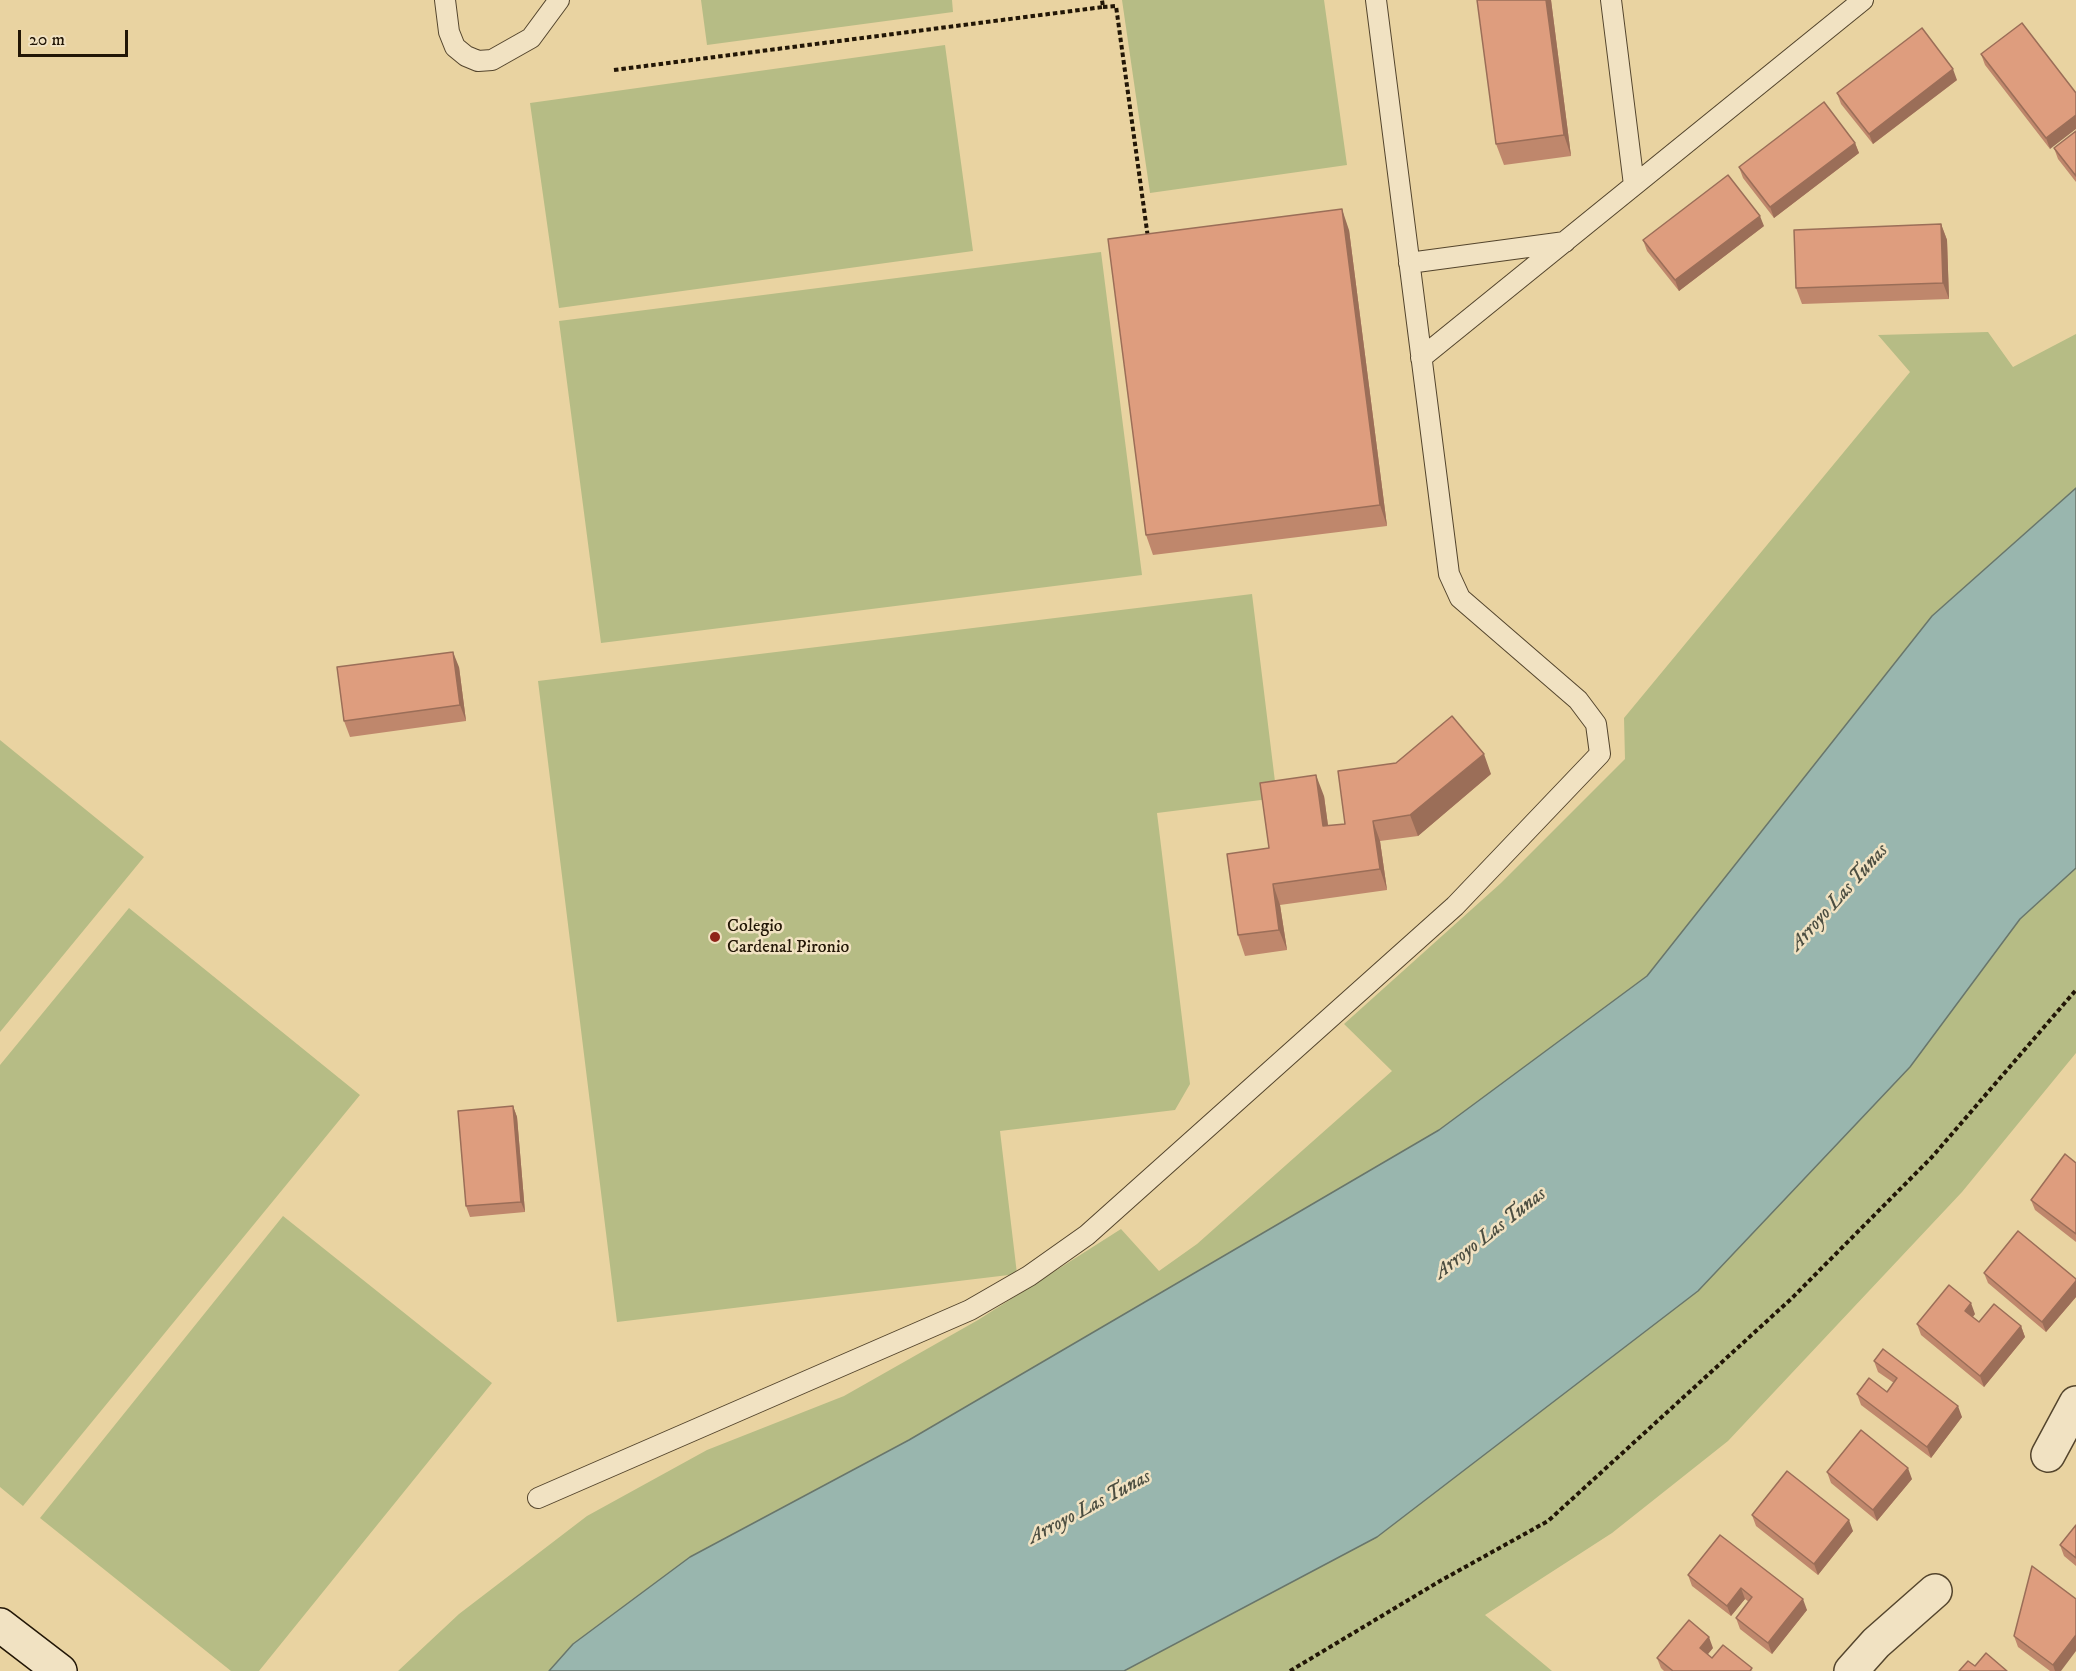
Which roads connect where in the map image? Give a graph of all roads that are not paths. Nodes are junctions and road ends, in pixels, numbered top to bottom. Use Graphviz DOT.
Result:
graph roads {
  1 [pos="445,0"];
  2 [pos="559,0"];
  3 [pos="1376,0"];
  4 [pos="1611,0"];
  5 [pos="1863,0"];
  6 [pos="1634,185"];
  7 [pos="1565,242"];
  8 [pos="1409,263"];
  9 [pos="1421,358"];
  10 [pos="2076,1403"];
  11 [pos="2048,1455"];
  12 [pos="538,1498"];
  13 [pos="1935,1591"];
  14 [pos="0,1625"];
  15 [pos="60,1671"];
  16 [pos="1851,1671"];
  1 -- 2 [label="lane"];
  3 -- 8 [label="lane"];
  4 -- 6 [label="lane"];
  5 -- 6 [label="lane"];
  6 -- 7 [label="lane"];
  7 -- 8 [label="lane"];
  7 -- 9 [label="lane"];
  8 -- 9 [label="lane"];
  9 -- 12 [label="lane"];
  10 -- 11 [label="street"];
  13 -- 16 [label="street"];
  14 -- 15 [label="street"];
}
